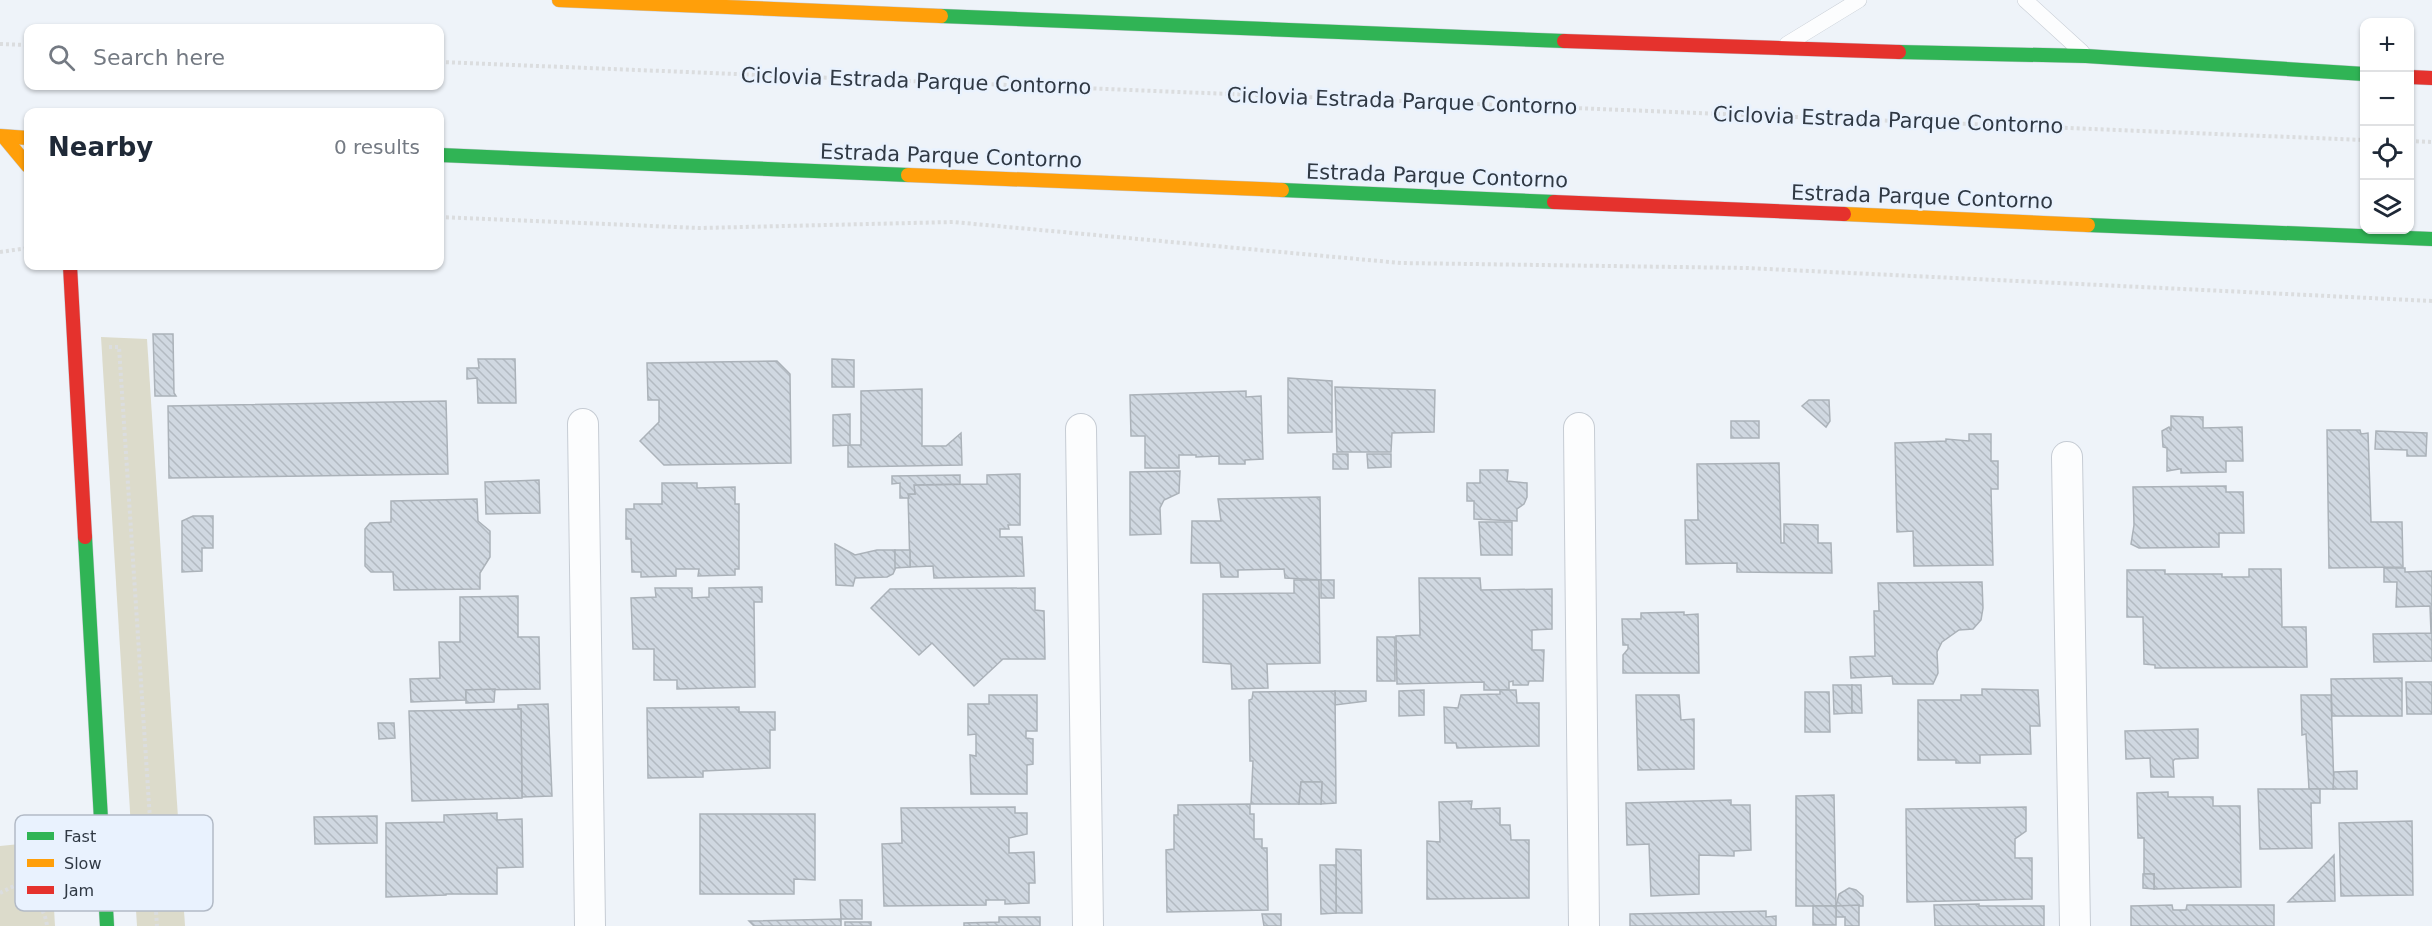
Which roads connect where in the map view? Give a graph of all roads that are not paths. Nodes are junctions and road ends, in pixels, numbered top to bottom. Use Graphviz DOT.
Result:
graph roads {
  1 [pos="559,0"];
  2 [pos="1859,0"];
  3 [pos="2025,0"];
  4 [pos="1776,50"];
  5 [pos="2086,56"];
  6 [pos="2432,62"];
  7 [pos="2360,74"];
  8 [pos="2414,74"];
  9 [pos="2414,77"];
  10 [pos="2432,78"];
  11 [pos="2,137"];
  12 [pos="24,138"];
  13 [pos="444,155"];
  14 [pos="24,162"];
  15 [pos="2432,239"];
  16 [pos="70,270"];
  17 [pos="583,424"];
  18 [pos="1579,428"];
  19 [pos="1081,429"];
  20 [pos="2067,457"];
  21 [pos="101,815"];
  22 [pos="106,911"];
  23 [pos="107,926"];
  24 [pos="590,926"];
  25 [pos="1088,926"];
  26 [pos="1584,926"];
  27 [pos="2075,926"];
  1 -- 4 [label="main road"];
  2 -- 4 [label="lane"];
  3 -- 5 [label="lane"];
  4 -- 5 [label="main road"];
  5 -- 7 [label="main road"];
  6 -- 8 [label="lane"];
  9 -- 10 [label="main road"];
  11 -- 12 [label="main road"];
  11 -- 14 [label="main road"];
  13 -- 15 [label="main road, Estrada Parque Contorno"];
  16 -- 21 [label="main road"];
  17 -- 24 [label="street"];
  18 -- 26 [label="street"];
  19 -- 25 [label="street"];
  20 -- 27 [label="street"];
  22 -- 23 [label="main road"];
}
